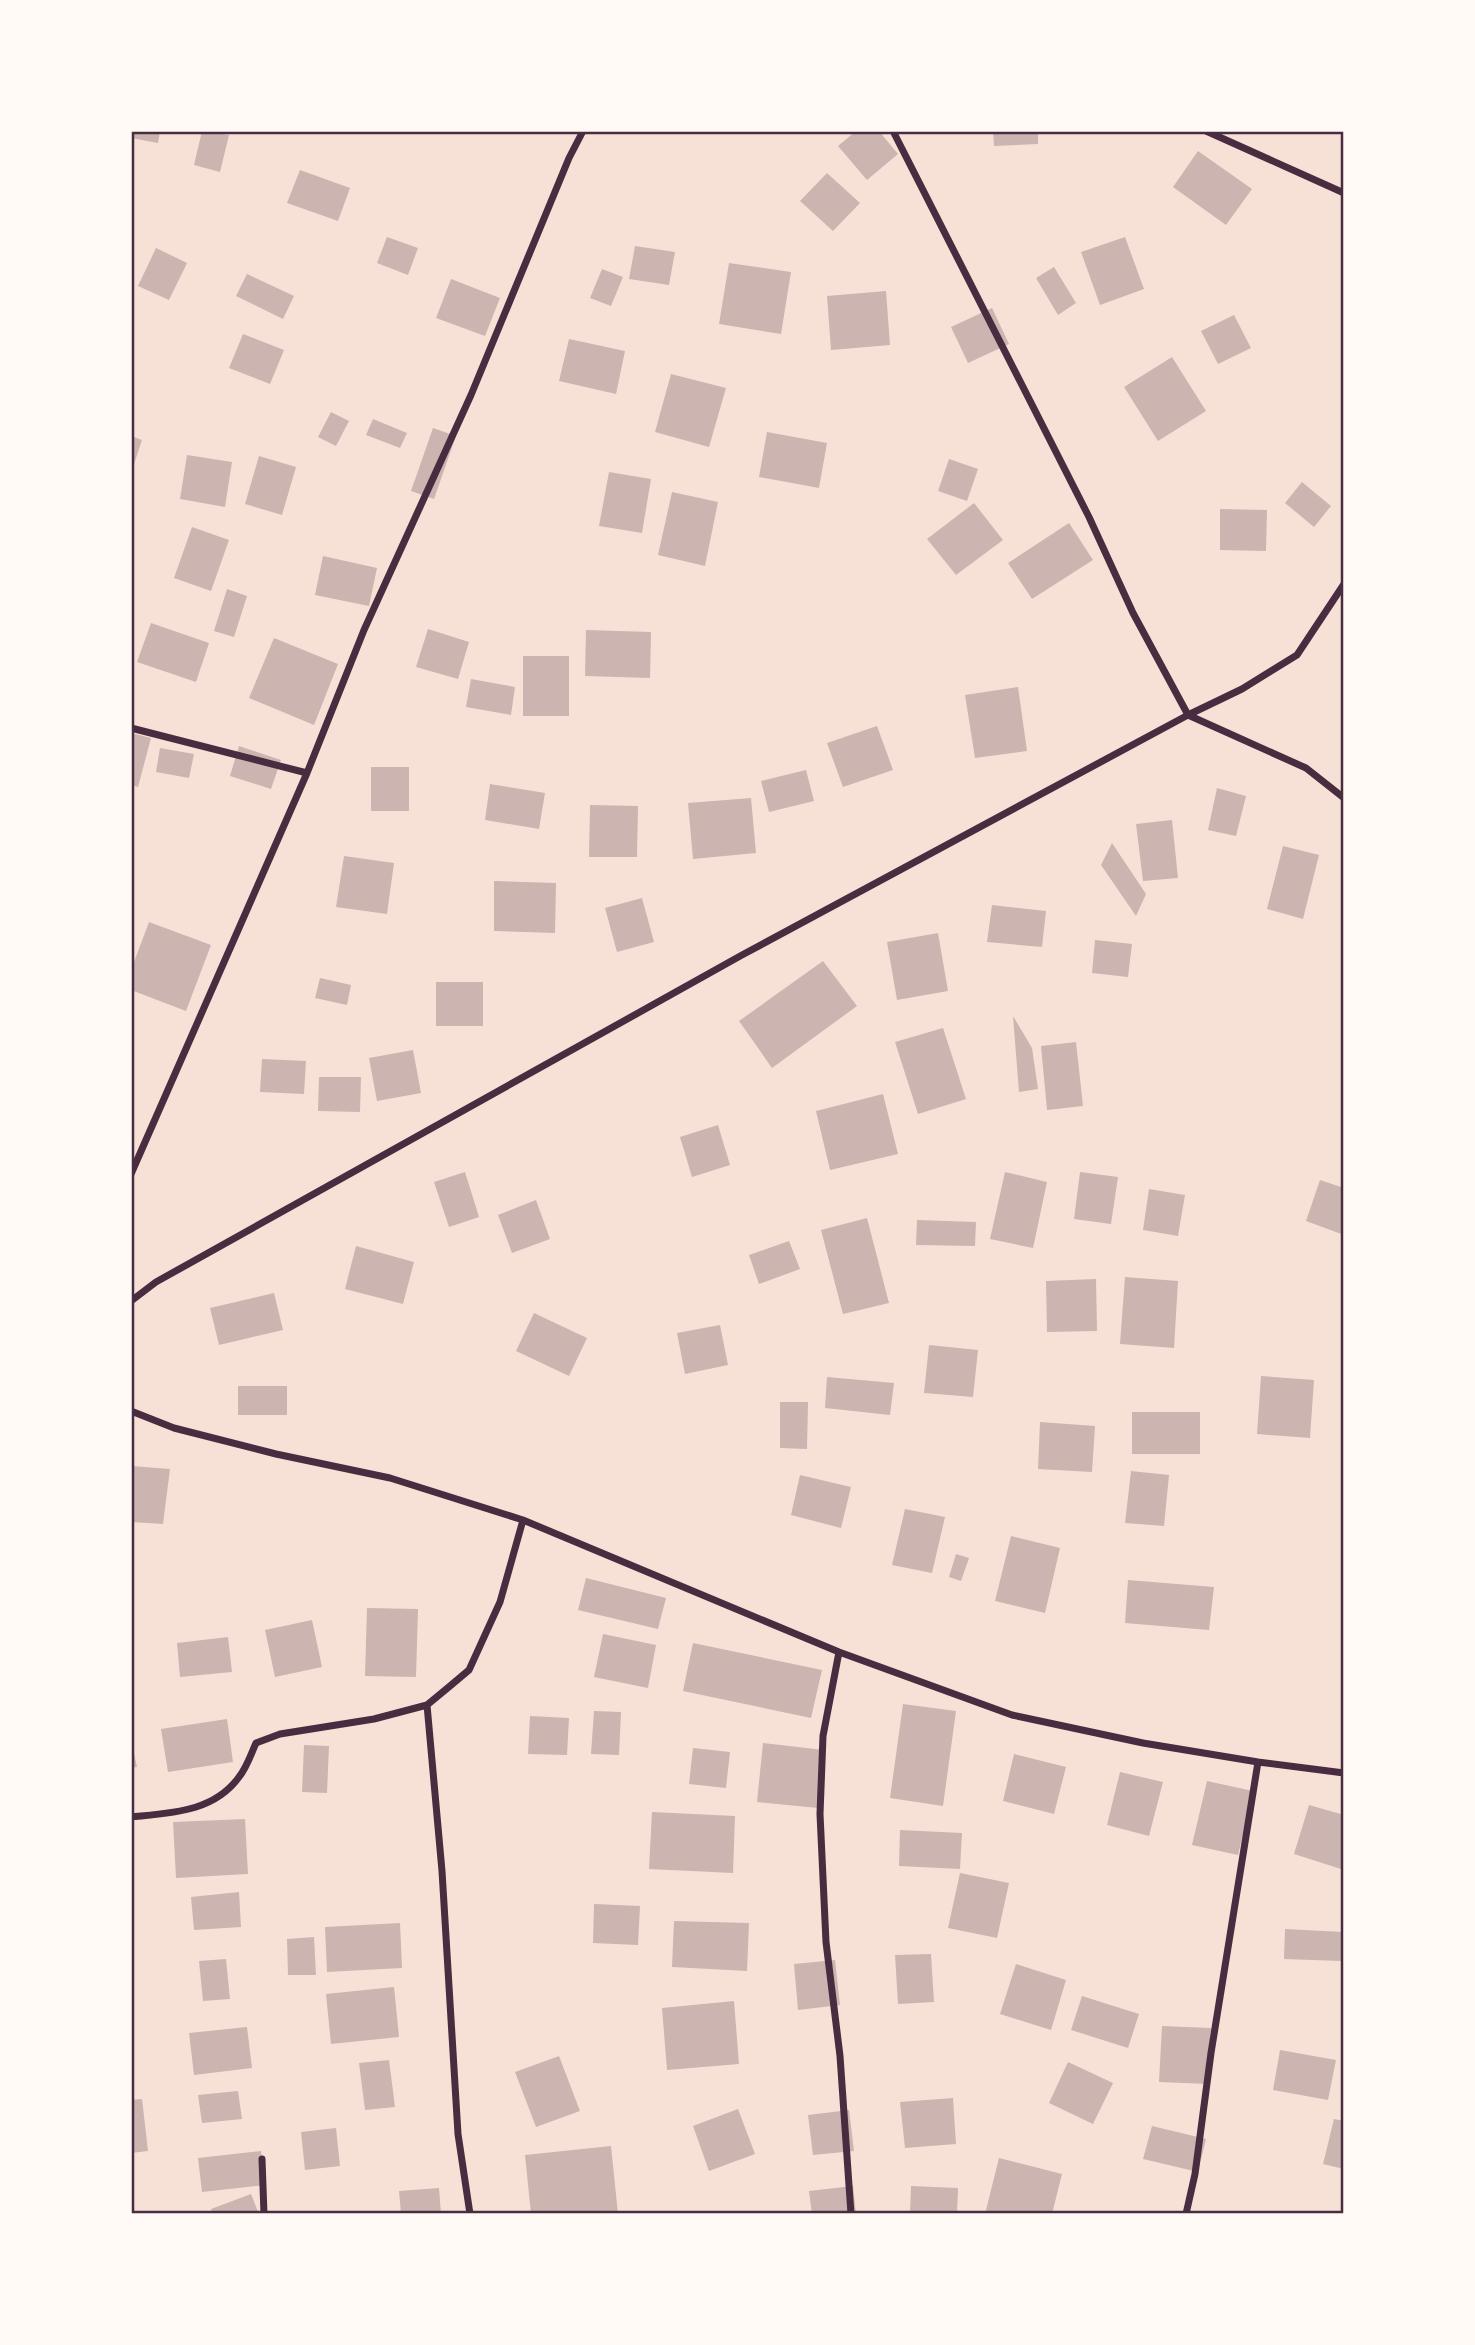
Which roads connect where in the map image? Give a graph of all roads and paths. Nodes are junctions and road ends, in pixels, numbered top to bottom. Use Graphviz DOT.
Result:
graph roads {
  1 [pos="583,131"];
  2 [pos="892,131"];
  3 [pos="1206,131"];
  4 [pos="1344,193"];
  5 [pos="1344,584"];
  6 [pos="1188,715"];
  7 [pos="131,728"];
  8 [pos="307,773"];
  9 [pos="1344,798"];
  10 [pos="131,1174"];
  11 [pos="131,1301"];
  12 [pos="131,1411"];
  13 [pos="523,1520"];
  14 [pos="839,1652"];
  15 [pos="427,1705"];
  16 [pos="1258,1762"];
  17 [pos="1344,1773"];
  18 [pos="131,1817"];
  19 [pos="262,2159"];
  20 [pos="264,2214"];
  21 [pos="470,2214"];
  22 [pos="851,2214"];
  23 [pos="1186,2214"];
  1 -- 8 [label="street"];
  2 -- 6 [label="street"];
  3 -- 4 [label="street"];
  5 -- 6 [label="street"];
  6 -- 9 [label="street"];
  6 -- 11 [label="street"];
  7 -- 8 [label="street"];
  8 -- 10 [label="street"];
  12 -- 13 [label="street"];
  13 -- 14 [label="street"];
  13 -- 15 [label="street"];
  14 -- 16 [label="street"];
  14 -- 22 [label="street"];
  15 -- 18 [label="street"];
  15 -- 21 [label="street"];
  16 -- 17 [label="street"];
  16 -- 23 [label="street"];
  19 -- 20 [label="street"];
}
